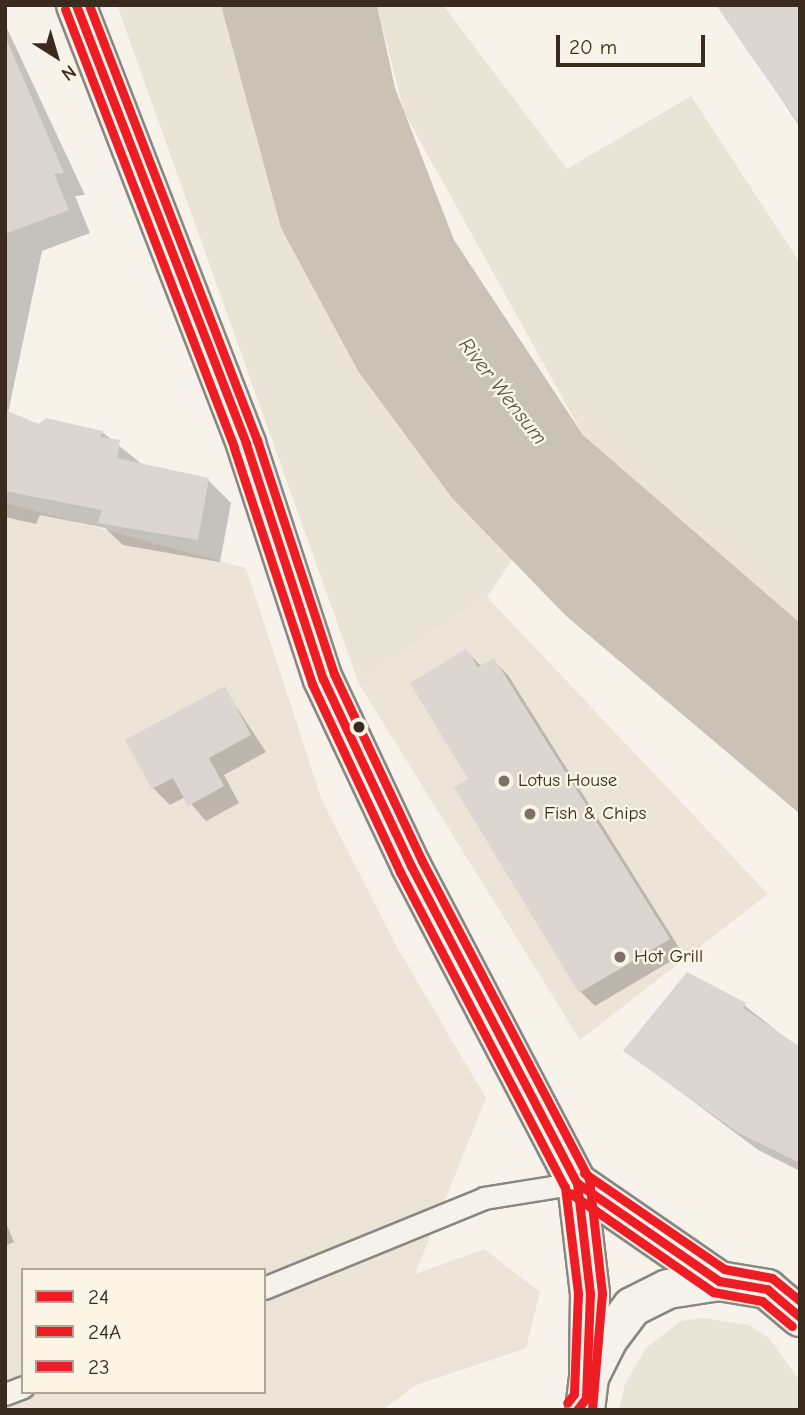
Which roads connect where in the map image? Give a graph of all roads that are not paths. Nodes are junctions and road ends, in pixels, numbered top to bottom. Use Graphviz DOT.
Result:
graph roads {
  1 [pos="76,5"];
  2 [pos="577,1183"];
  3 [pos="719,1280"];
  4 [pos="266,1287"];
  5 [pos="783,1296"];
  6 [pos="800,1317"];
  7 [pos="587,1393"];
  1 -- 2 [label="main road"];
  2 -- 3 [label="main road"];
  2 -- 4 [label="lane"];
  2 -- 7 [label="main road"];
  3 -- 5 [label="main road"];
  3 -- 7 [label="main road"];
  5 -- 6 [label="main road"];
}
